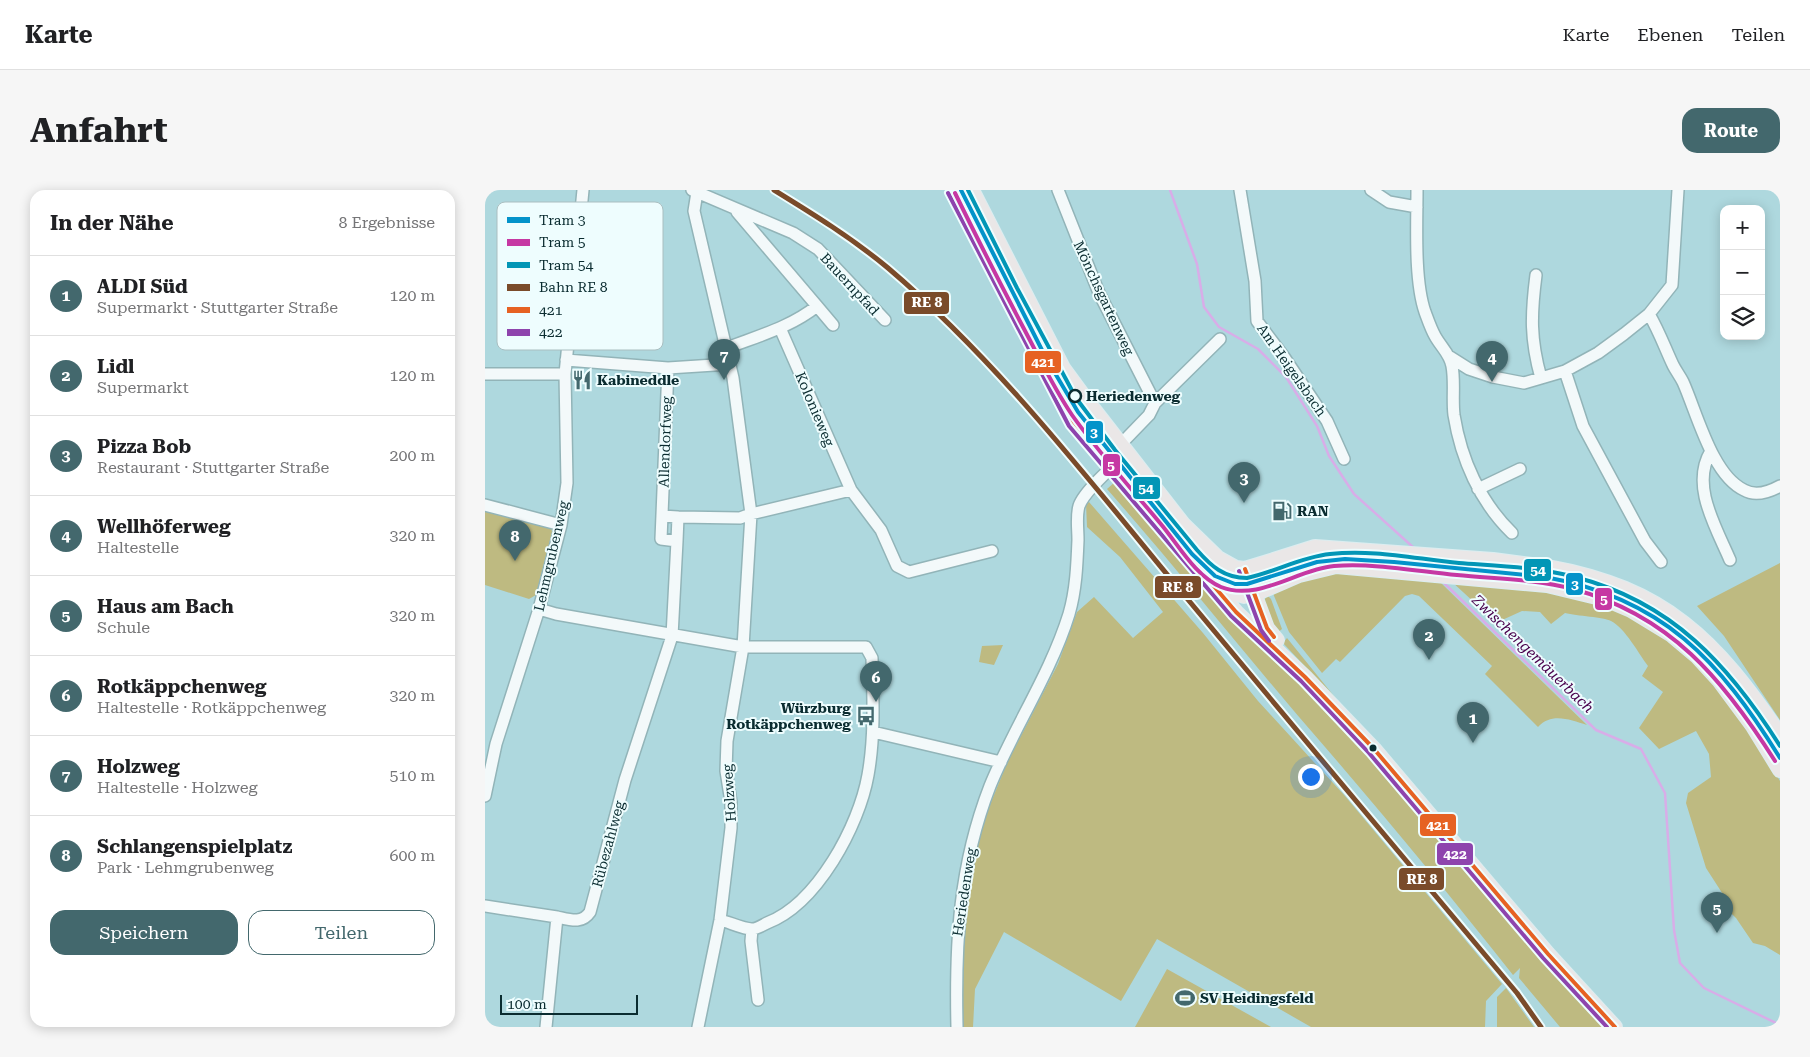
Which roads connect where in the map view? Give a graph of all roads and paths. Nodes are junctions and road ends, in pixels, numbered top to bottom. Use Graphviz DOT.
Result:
graph roads {
  1 [pos="954,190"];
  2 [pos="972,190"];
  3 [pos="1058,190"];
  4 [pos="1239,190"];
  5 [pos="1371,190"];
  6 [pos="1417,190"];
  7 [pos="1678,190"];
  8 [pos="694,191"];
  9 [pos="1417,207"];
  10 [pos="734,209"];
  11 [pos="1537,275"];
  12 [pos="817,306"];
  13 [pos="1649,314"];
  14 [pos="885,320"];
  15 [pos="833,325"];
  16 [pos="780,328"];
  17 [pos="1220,339"];
  18 [pos="727,348"];
  19 [pos="567,350"];
  20 [pos="1450,357"];
  21 [pos="566,360"];
  22 [pos="730,364"];
  23 [pos="668,368"];
  24 [pos="1565,370"];
  25 [pos="485,374"];
  26 [pos="565,374"];
  27 [pos="1541,378"];
  28 [pos="1155,403"];
  29 [pos="1124,449"];
  30 [pos="1711,451"];
  31 [pos="1344,459"];
  32 [pos="1112,467"];
  33 [pos="1520,469"];
  34 [pos="1780,486"];
  35 [pos="1478,489"];
  36 [pos="851,490"];
  37 [pos="485,505"];
  38 [pos="751,514"];
  39 [pos="662,516"];
  40 [pos="678,517"];
  41 [pos="561,525"];
  42 [pos="1512,533"];
  43 [pos="677,541"];
  44 [pos="993,551"];
  45 [pos="1729,560"];
  46 [pos="1661,562"];
  47 [pos="1245,569"];
  48 [pos="1214,586"];
  49 [pos="1249,595"];
  50 [pos="539,608"];
  51 [pos="1254,627"];
  52 [pos="672,636"];
  53 [pos="743,647"];
  54 [pos="1305,678"];
  55 [pos="873,732"];
  56 [pos="1780,735"];
  57 [pos="1001,762"];
  58 [pos="1780,770"];
  59 [pos="485,796"];
  60 [pos="485,906"];
  61 [pos="557,918"];
  62 [pos="719,920"];
  63 [pos="752,929"];
  64 [pos="758,1000"];
  65 [pos="546,1027"];
  66 [pos="698,1027"];
  67 [pos="957,1027"];
  68 [pos="1615,1027"];
  1 -- 32 [label="main road"];
  2 -- 29 [label="main road"];
  3 -- 28 [label="street, Mönchsgartenweg"];
  4 -- 31 [label="street, Am Heigelsbach"];
  5 -- 9 [label="street"];
  6 -- 9 [label="street"];
  7 -- 13 [label="street"];
  8 -- 10 [label="street, Bauernpfad"];
  8 -- 18 [label="street, Holzweg"];
  9 -- 20 [label="street"];
  10 -- 12 [label="street"];
  10 -- 14 [label="street, Bauernpfad"];
  11 -- 27 [label="street"];
  12 -- 15 [label="street"];
  12 -- 16 [label="street"];
  13 -- 24 [label="street"];
  13 -- 30 [label="street"];
  16 -- 18 [label="street"];
  16 -- 36 [label="street, Kolonieweg"];
  17 -- 28 [label="street"];
  18 -- 22 [label="street, Holzweg"];
  19 -- 21 [label="street, Lehmgrubenweg"];
  20 -- 27 [label="street"];
  20 -- 35 [label="street"];
  21 -- 23 [label="street"];
  21 -- 26 [label="street, Lehmgrubenweg"];
  22 -- 23 [label="street"];
  22 -- 38 [label="street, Holzweg"];
  23 -- 39 [label="street, Allendorfweg"];
  24 -- 27 [label="street"];
  24 -- 46 [label="street"];
  25 -- 26 [label="street"];
  26 -- 41 [label="street, Lehmgrubenweg"];
  28 -- 29 [label="street"];
  29 -- 32 [label="street, Heriedenweg"];
  29 -- 47 [label="main road"];
  30 -- 34 [label="street"];
  30 -- 45 [label="street"];
  32 -- 48 [label="main road"];
  32 -- 57 [label="street, Heriedenweg"];
  33 -- 35 [label="street"];
  35 -- 42 [label="street"];
  36 -- 38 [label="street"];
  36 -- 44 [label="street, Kolonieweg"];
  37 -- 41 [label="street"];
  38 -- 40 [label="street"];
  38 -- 53 [label="street, Holzweg"];
  39 -- 40 [label="street"];
  39 -- 43 [label="street, Allendorfweg"];
  40 -- 43 [label="street"];
  41 -- 50 [label="street, Lehmgrubenweg"];
  43 -- 52 [label="street"];
  47 -- 49 [label="main road"];
  47 -- 56 [label="main road"];
  48 -- 49 [label="main road"];
  48 -- 51 [label="main road"];
  49 -- 51 [label="main road"];
  49 -- 54 [label="main road"];
  49 -- 58 [label="main road"];
  50 -- 52 [label="street"];
  50 -- 59 [label="street, Lehmgrubenweg"];
  51 -- 54 [label="main road"];
  52 -- 53 [label="street"];
  52 -- 61 [label="street, Rübezahlweg"];
  53 -- 55 [label="street"];
  53 -- 62 [label="street, Holzweg"];
  54 -- 68 [label="main road"];
  55 -- 57 [label="street"];
  55 -- 63 [label="street"];
  57 -- 67 [label="street, Heriedenweg"];
  60 -- 61 [label="street, Rübezahlweg"];
  61 -- 65 [label="street"];
  62 -- 63 [label="street"];
  62 -- 66 [label="street, Holzweg"];
  63 -- 64 [label="street"];
}
